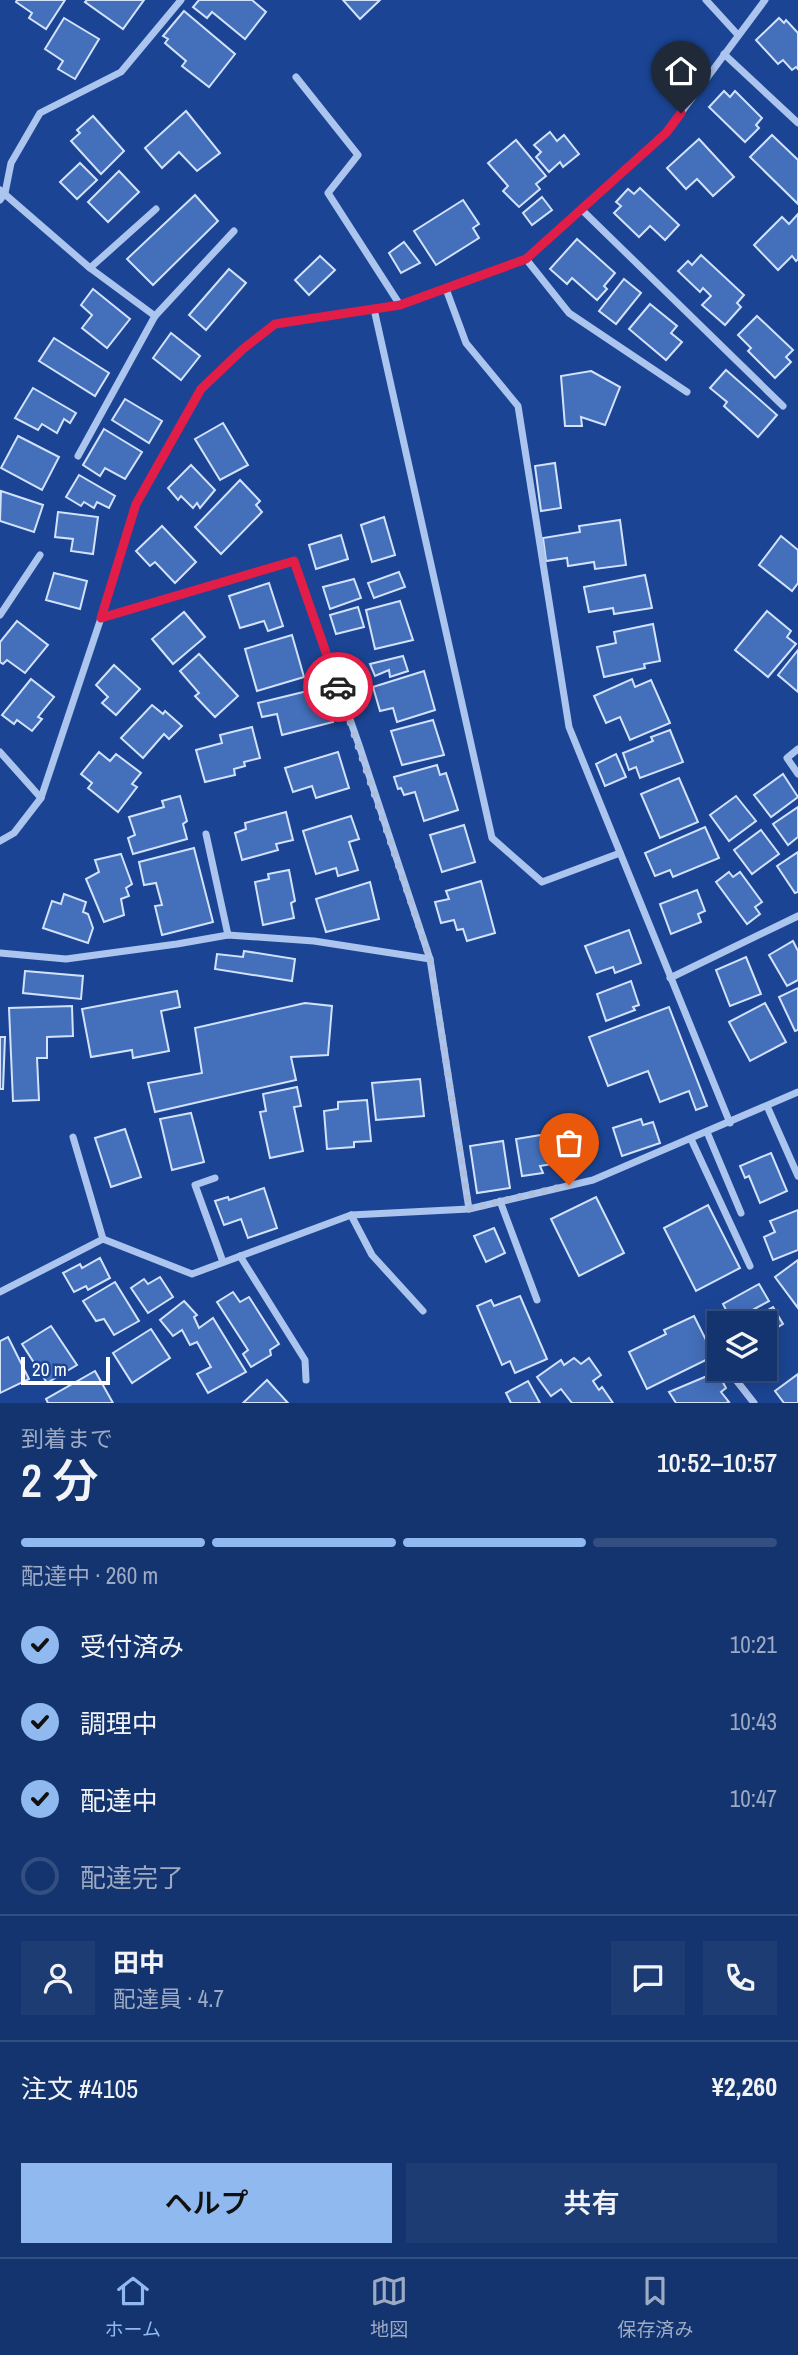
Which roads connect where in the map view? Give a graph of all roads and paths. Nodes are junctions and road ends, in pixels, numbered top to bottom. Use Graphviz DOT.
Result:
graph roads {
  1 [pos="181,0"];
  2 [pos="706,0"];
  3 [pos="765,0"];
  4 [pos="738,35"];
  5 [pos="724,54"];
  6 [pos="296,77"];
  7 [pos="798,123"];
  8 [pos="2,195"];
  9 [pos="156,209"];
  10 [pos="581,209"];
  11 [pos="234,231"];
  12 [pos="526,259"];
  13 [pos="90,268"];
  14 [pos="446,289"];
  15 [pos="400,305"];
  16 [pos="374,309"];
  17 [pos="155,316"];
  18 [pos="687,393"];
  19 [pos="783,406"];
  20 [pos="78,456"];
  21 [pos="40,555"];
  22 [pos="0,615"];
  23 [pos="101,618"];
  24 [pos="798,749"];
  25 [pos="0,752"];
  26 [pos="798,774"];
  27 [pos="41,798"];
  28 [pos="206,834"];
  29 [pos="0,841"];
  30 [pos="620,853"];
  31 [pos="798,916"];
  32 [pos="228,935"];
  33 [pos="0,953"];
  34 [pos="430,959"];
  35 [pos="670,978"];
  36 [pos="798,1092"];
  37 [pos="768,1106"];
  38 [pos="730,1123"];
  39 [pos="708,1132"];
  40 [pos="73,1137"];
  41 [pos="691,1139"];
  42 [pos="798,1176"];
  43 [pos="215,1178"];
  44 [pos="500,1201"];
  45 [pos="469,1209"];
  46 [pos="741,1213"];
  47 [pos="351,1215"];
  48 [pos="103,1239"];
  49 [pos="240,1256"];
  50 [pos="223,1262"];
  51 [pos="750,1266"];
  52 [pos="0,1292"];
  53 [pos="537,1300"];
  54 [pos="423,1311"];
  55 [pos="306,1380"];
  56 [pos="737,1381"];
  57 [pos="754,1403"];
  1 -- 8 [label="street"];
  2 -- 4 [label="street"];
  3 -- 4 [label="street"];
  4 -- 5 [label="street"];
  5 -- 7 [label="street"];
  5 -- 10 [label="street"];
  6 -- 15 [label="street"];
  8 -- 13 [label="street"];
  9 -- 13 [label="street"];
  10 -- 12 [label="street"];
  10 -- 19 [label="street"];
  11 -- 17 [label="street"];
  12 -- 14 [label="street"];
  12 -- 18 [label="street"];
  13 -- 17 [label="street"];
  14 -- 15 [label="street"];
  14 -- 30 [label="street"];
  15 -- 16 [label="street"];
  16 -- 23 [label="street"];
  16 -- 30 [label="street"];
  17 -- 20 [label="street"];
  21 -- 22 [label="street"];
  23 -- 27 [label="street"];
  23 -- 34 [label="street"];
  24 -- 26 [label="street"];
  25 -- 27 [label="street"];
  27 -- 29 [label="street"];
  28 -- 32 [label="street"];
  30 -- 35 [label="street"];
  31 -- 35 [label="street"];
  32 -- 33 [label="street"];
  32 -- 34 [label="street"];
  34 -- 45 [label="street"];
  35 -- 38 [label="street"];
  36 -- 37 [label="street"];
  37 -- 38 [label="street"];
  37 -- 42 [label="street"];
  38 -- 39 [label="street"];
  39 -- 41 [label="street"];
  39 -- 46 [label="street"];
  40 -- 48 [label="street"];
  41 -- 44 [label="street"];
  41 -- 51 [label="street"];
  43 -- 50 [label="street"];
  44 -- 45 [label="street"];
  44 -- 53 [label="street"];
  45 -- 47 [label="street"];
  47 -- 49 [label="street"];
  47 -- 54 [label="street"];
  48 -- 50 [label="street"];
  48 -- 52 [label="street"];
  49 -- 50 [label="street"];
  49 -- 55 [label="street"];
  56 -- 57 [label="street"];
}
